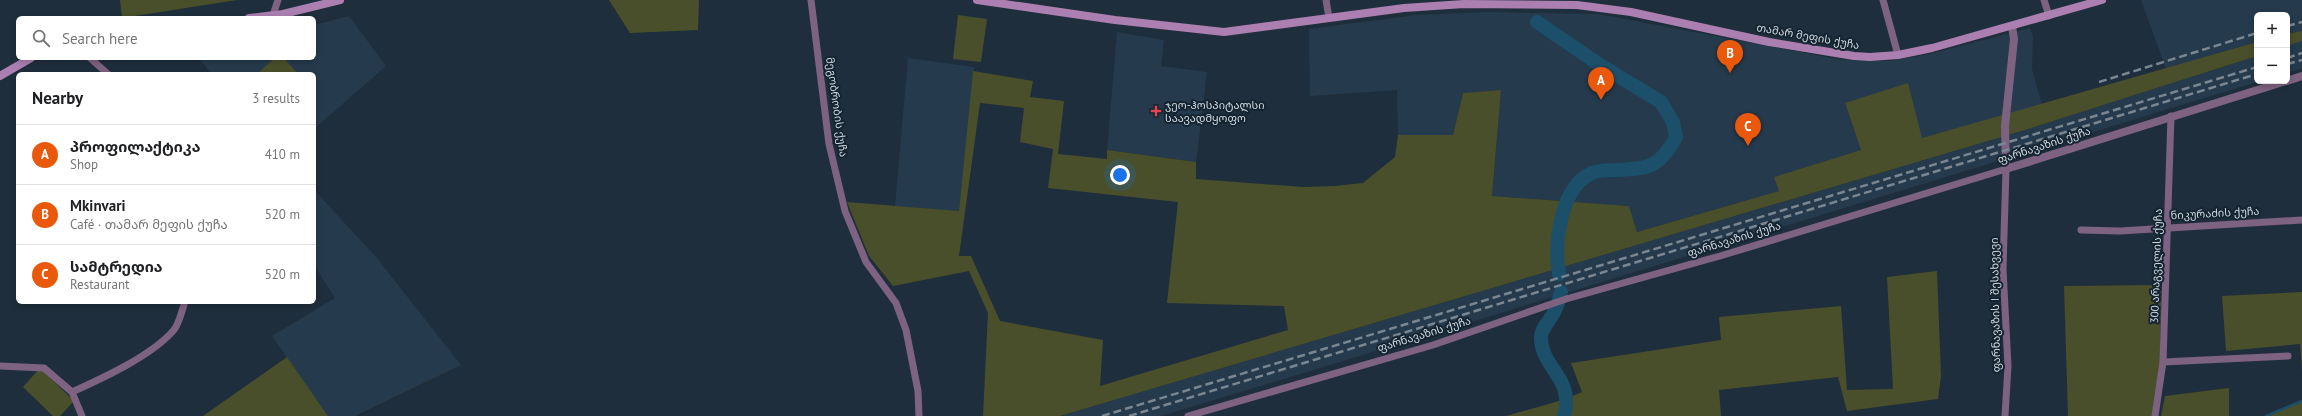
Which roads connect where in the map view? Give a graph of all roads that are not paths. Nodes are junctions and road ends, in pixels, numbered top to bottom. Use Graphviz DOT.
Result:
graph roads {
  1 [pos="278,0"];
  2 [pos="340,0"];
  3 [pos="811,0"];
  4 [pos="977,0"];
  5 [pos="1326,0"];
  6 [pos="1883,0"];
  7 [pos="2044,0"];
  8 [pos="2102,0"];
  9 [pos="1577,3"];
  10 [pos="283,14"];
  11 [pos="273,15"];
  12 [pos="265,16"];
  13 [pos="2049,16"];
  14 [pos="1329,18"];
  15 [pos="2012,26"];
  16 [pos="1898,55"];
  17 [pos="28,60"];
  18 [pos="92,60"];
  19 [pos="106,72"];
  20 [pos="0,76"];
  21 [pos="2302,76"];
  22 [pos="2290,80"];
  23 [pos="2277,84"];
  24 [pos="2172,116"];
  25 [pos="2006,169"];
  26 [pos="2302,220"];
  27 [pos="2168,227"];
  28 [pos="2081,230"];
  29 [pos="184,306"];
  30 [pos="2288,356"];
  31 [pos="2163,362"];
  32 [pos="0,366"];
  33 [pos="72,392"];
  34 [pos="82,416"];
  35 [pos="919,416"];
  36 [pos="1188,416"];
  37 [pos="2005,416"];
  38 [pos="2156,416"];
  1 -- 10 [label="street"];
  1 -- 11 [label="street"];
  2 -- 10 [label="main road"];
  3 -- 35 [label="street, მეგობრობის ქუჩა"];
  4 -- 14 [label="main road, თამარ მეფის ქუჩა"];
  5 -- 14 [label="street"];
  6 -- 16 [label="street"];
  7 -- 13 [label="street"];
  8 -- 13 [label="main road, თამარ მეფის ქუჩა"];
  9 -- 14 [label="main road, თამარ მეფის ქუჩა"];
  9 -- 16 [label="main road, თამარ მეფის ქუჩა"];
  10 -- 11 [label="main road"];
  11 -- 12 [label="main road"];
  13 -- 15 [label="main road, თამარ მეფის ქუჩა"];
  15 -- 16 [label="main road, თამარ მეფის ქუჩა"];
  15 -- 25 [label="street"];
  17 -- 20 [label="main road"];
  18 -- 19 [label="street"];
  21 -- 22 [label="street, ფარნავაზის ქუჩა"];
  23 -- 24 [label="street, ფარნავაზის ქუჩა"];
  24 -- 25 [label="street, ფარნავაზის ქუჩა"];
  24 -- 27 [label="street, 300 არაგველის ქუჩა"];
  25 -- 36 [label="street, ფარნავაზის ქუჩა"];
  25 -- 37 [label="street, ფარნავაზის I შესახვევი"];
  26 -- 27 [label="street, ნიკურაძის ქუჩა"];
  27 -- 28 [label="street, ნიკურაძის ქუჩა"];
  27 -- 31 [label="street, 300 არაგველის ქუჩა"];
  29 -- 33 [label="street"];
  30 -- 31 [label="street"];
  31 -- 38 [label="street, 300 არაგველის ქუჩა"];
  32 -- 33 [label="street"];
  33 -- 34 [label="street"];
}
